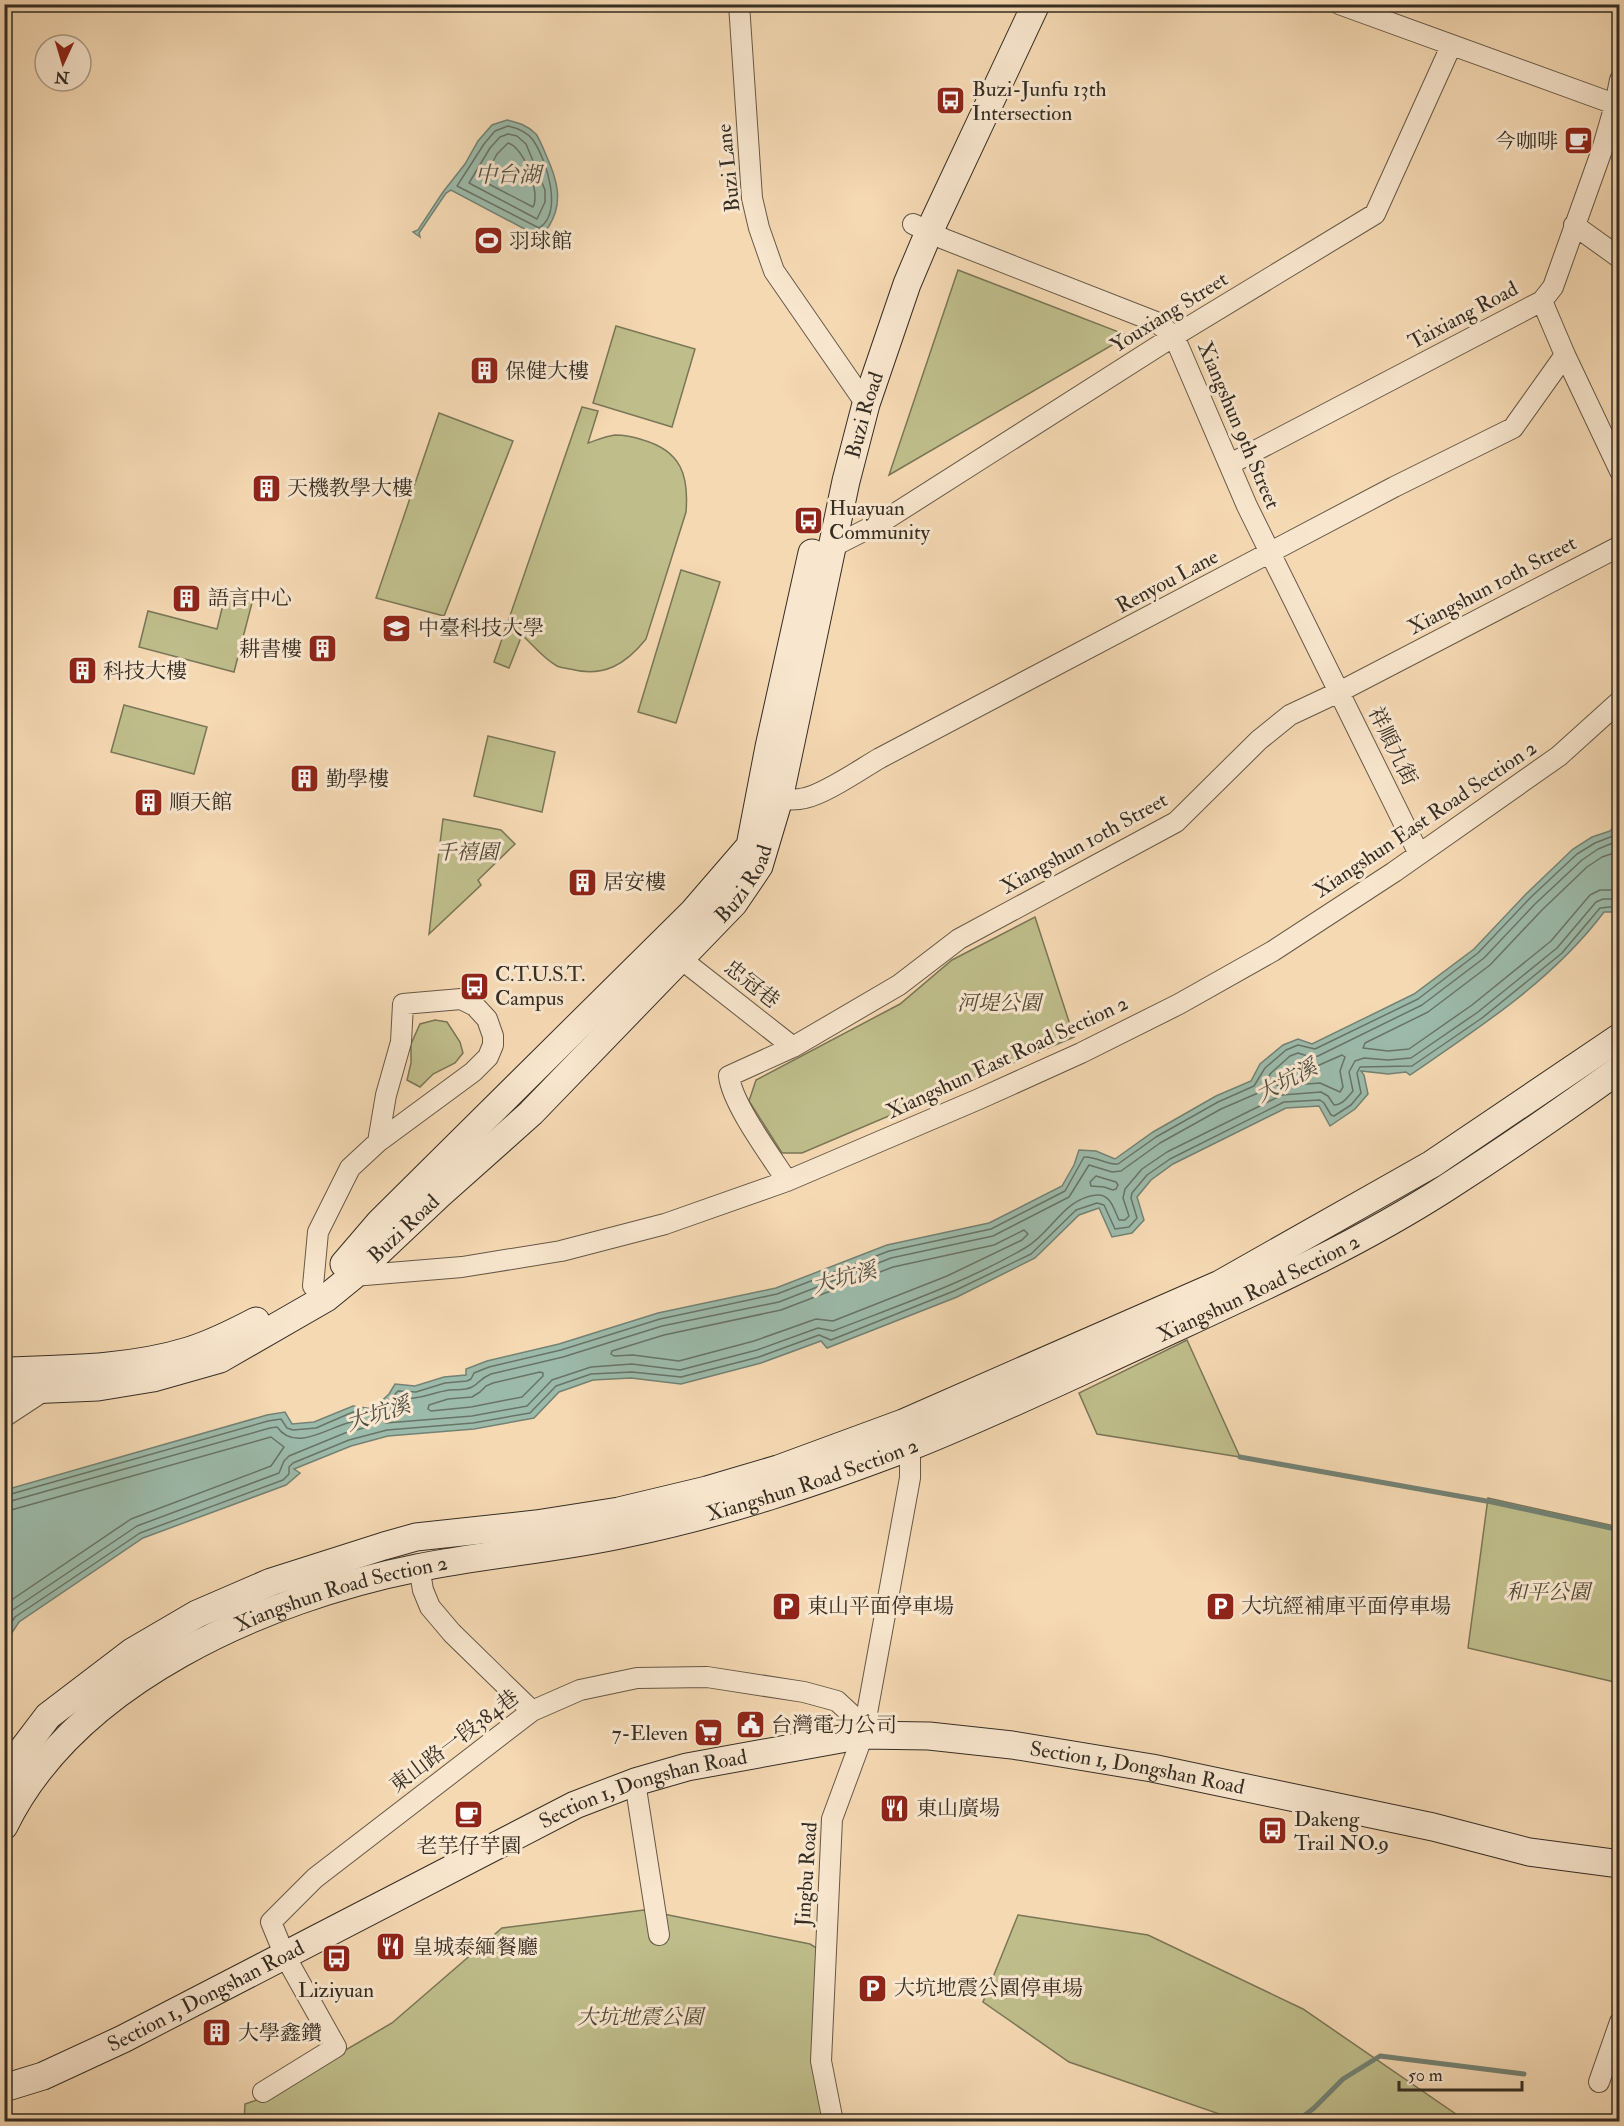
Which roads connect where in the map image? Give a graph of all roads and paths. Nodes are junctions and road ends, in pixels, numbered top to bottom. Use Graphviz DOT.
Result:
graph roads {
  1 [pos="739,4"];
  2 [pos="1017,4"];
  3 [pos="1036,4"];
  4 [pos="1339,4"];
  5 [pos="1451,46"];
  6 [pos="1620,80"];
  7 [pos="1618,106"];
  8 [pos="1574,225"];
  9 [pos="921,228"];
  10 [pos="1620,258"];
  11 [pos="1542,301"];
  12 [pos="1174,336"];
  13 [pos="1565,355"];
  14 [pos="859,395"];
  15 [pos="1230,464"];
  16 [pos="1620,471"];
  17 [pos="1620,546"];
  18 [pos="832,547"];
  19 [pos="1270,554"];
  20 [pos="1340,692"];
  21 [pos="1620,701"];
  22 [pos="769,797"];
  23 [pos="1419,854"];
  24 [pos="681,959"];
  25 [pos="1620,1037"];
  26 [pos="793,1047"];
  27 [pos="1620,1069"];
  28 [pos="378,1142"];
  29 [pos="787,1181"];
  30 [pos="349,1270"];
  31 [pos="319,1292"];
  32 [pos="4,1371"];
  33 [pos="45,1390"];
  34 [pos="4,1391"];
  35 [pos="4,1417"];
  36 [pos="907,1434"];
  37 [pos="419,1568"];
  38 [pos="532,1711"];
  39 [pos="863,1735"];
  40 [pos="4,1774"];
  41 [pos="635,1782"];
  42 [pos="4,1826"];
  43 [pos="1620,1864"];
  44 [pos="659,1935"];
  45 [pos="285,1956"];
  46 [pos="1620,2022"];
  47 [pos="1599,2082"];
  48 [pos="4,2088"];
  49 [pos="263,2092"];
  50 [pos="833,2121"];
  1 -- 14 [label="street, Buzi Lane"];
  2 -- 9 [label="main road, Buzi Road"];
  3 -- 9 [label="main road, Buzi Road"];
  4 -- 5 [label="street"];
  5 -- 7 [label="street"];
  5 -- 12 [label="street, Youxiang Street"];
  6 -- 7 [label="street, Taixiang Road"];
  7 -- 8 [label="street, Taixiang Road"];
  8 -- 10 [label="street"];
  8 -- 11 [label="street, Taixiang Road"];
  9 -- 12 [label="street, Xiangshun 9th Street"];
  9 -- 14 [label="main road, Buzi Road"];
  11 -- 13 [label="street"];
  11 -- 15 [label="street, Taixiang Road"];
  12 -- 15 [label="street, Xiangshun 9th Street"];
  12 -- 18 [label="street, Youxiang Street"];
  13 -- 16 [label="street"];
  13 -- 19 [label="street, Renyou Lane"];
  14 -- 18 [label="main road, Buzi Road"];
  14 -- 22 [label="main road, Buzi Road"];
  15 -- 19 [label="street, Xiangshun 9th Street"];
  17 -- 20 [label="street, Xiangshun 10th Street"];
  18 -- 22 [label="main road, Buzi Road"];
  19 -- 20 [label="street, Xiangshun 9th Street"];
  19 -- 22 [label="street, Renyou Lane"];
  20 -- 23 [label="street, 祥順九街"];
  20 -- 26 [label="street, Xiangshun 10th Street"];
  21 -- 23 [label="street, Xiangshun East Road Section 2"];
  22 -- 24 [label="main road, Buzi Road"];
  22 -- 30 [label="main road, Buzi Road"];
  23 -- 29 [label="street, Xiangshun East Road Section 2"];
  24 -- 26 [label="street, 忠冠巷"];
  24 -- 30 [label="main road, Buzi Road"];
  25 -- 36 [label="main road, Xiangshun Road Section 2"];
  26 -- 29 [label="street, Xiangshun 10th Street"];
  27 -- 36 [label="main road, Xiangshun Road Section 2"];
  28 -- 28 [label="street"];
  28 -- 31 [label="street"];
  29 -- 30 [label="street, Xiangshun East Road Section 2"];
  30 -- 31 [label="main road, Buzi Road"];
  31 -- 32 [label="main road, Buzi Road"];
  31 -- 33 [label="main road, Buzi Road"];
  33 -- 34 [label="main road, Buzi Road"];
  33 -- 35 [label="street"];
  36 -- 37 [label="main road, Xiangshun Road Section 2"];
  36 -- 39 [label="street, Jingbu Road"];
  36 -- 40 [label="main road, Xiangshun Road Section 2"];
  37 -- 38 [label="street"];
  37 -- 42 [label="main road, Xiangshun Road Section 2"];
  38 -- 39 [label="street, 東山路一段384巷"];
  38 -- 45 [label="street, 東山路一段384巷"];
  39 -- 41 [label="main road, Section 1, Dongshan Road"];
  39 -- 43 [label="main road, Section 1, Dongshan Road"];
  39 -- 50 [label="street, Jingbu Road"];
  41 -- 44 [label="street"];
  41 -- 45 [label="main road, Section 1, Dongshan Road"];
  45 -- 48 [label="main road, Section 1, Dongshan Road"];
  45 -- 49 [label="street"];
  46 -- 47 [label="street"];
}
